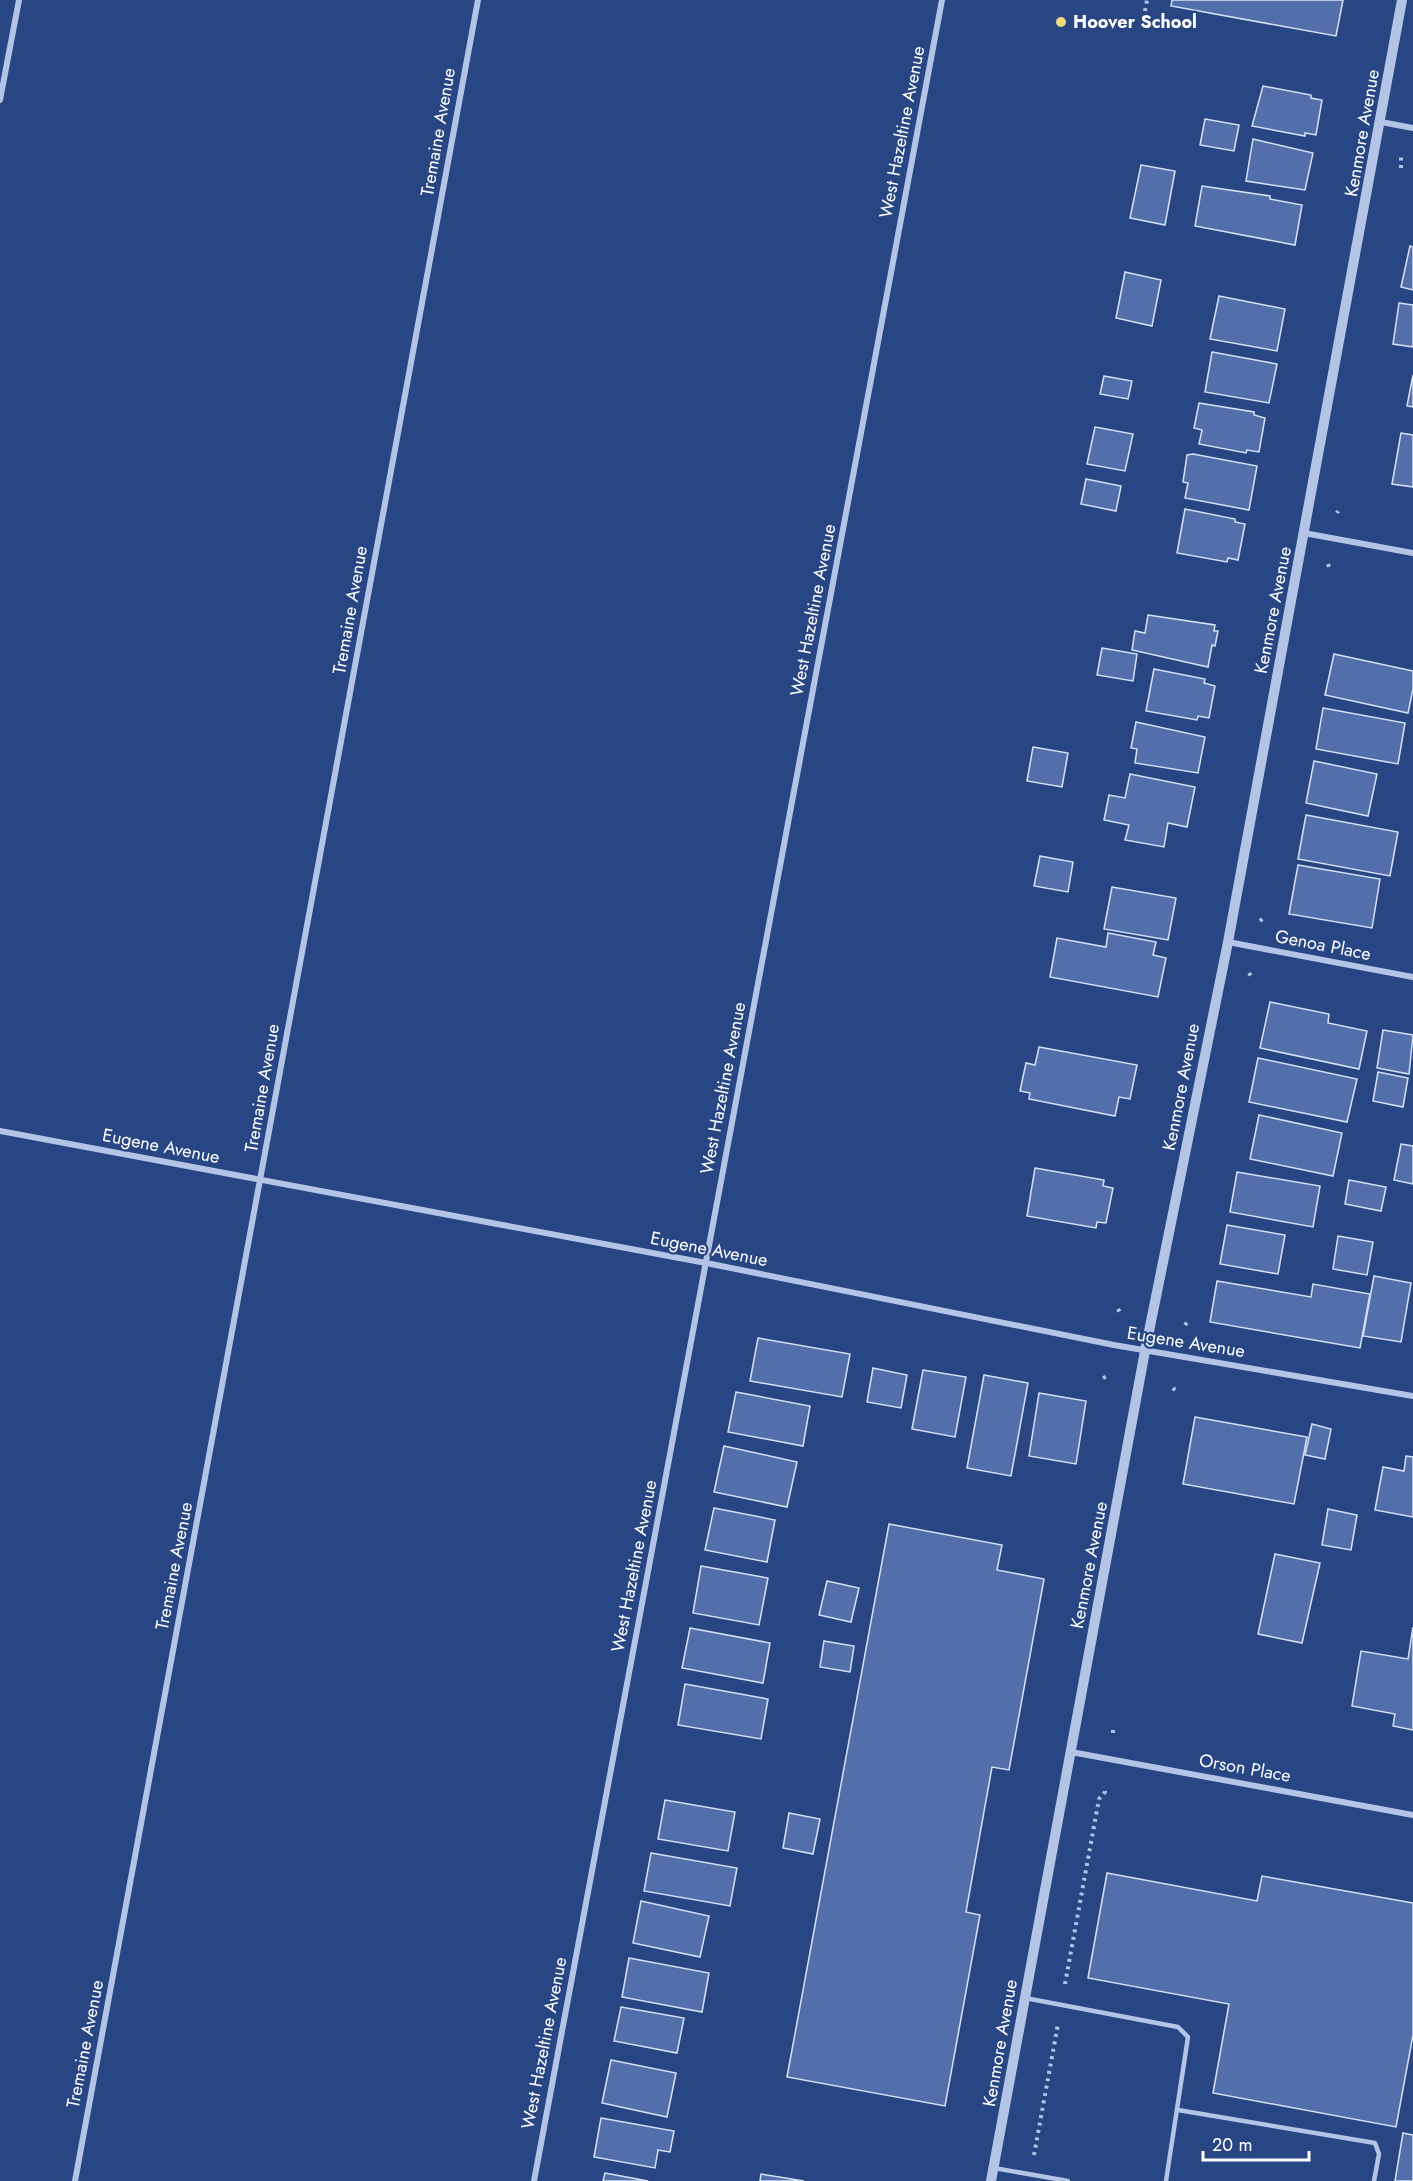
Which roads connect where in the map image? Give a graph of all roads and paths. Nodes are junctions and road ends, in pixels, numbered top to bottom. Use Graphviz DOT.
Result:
graph roads {
  1 [pos="18,0"];
  2 [pos="478,0"];
  3 [pos="942,0"];
  4 [pos="1147,0"];
  5 [pos="1402,0"];
  6 [pos="1145,11"];
  7 [pos="0,100"];
  8 [pos="1381,122"];
  9 [pos="1413,128"];
  10 [pos="1401,154"];
  11 [pos="1401,168"];
  12 [pos="1304,533"];
  13 [pos="1413,554"];
  14 [pos="1328,564"];
  15 [pos="1330,570"];
  16 [pos="1228,942"];
  17 [pos="1413,977"];
  18 [pos="0,1131"];
  19 [pos="261,1180"];
  20 [pos="706,1263"];
  21 [pos="1145,1351"];
  22 [pos="1413,1396"];
  23 [pos="1113,1726"];
  24 [pos="1113,1733"];
  25 [pos="1071,1752"];
  26 [pos="1413,1815"];
  27 [pos="1025,1998"];
  28 [pos="1178,2110"];
  29 [pos="994,2168"];
  30 [pos="1062,2180"];
  31 [pos="75,2181"];
  32 [pos="534,2181"];
  33 [pos="991,2181"];
  34 [pos="1068,2181"];
  35 [pos="1166,2181"];
  36 [pos="1374,2181"];
  1 -- 7 [label="street"];
  2 -- 19 [label="street, Tremaine Avenue"];
  3 -- 20 [label="street, West Hazeltine Avenue"];
  4 -- 6 [label="path"];
  5 -- 8 [label="street, Kenmore Avenue"];
  8 -- 9 [label="street"];
  8 -- 12 [label="street, Kenmore Avenue"];
  10 -- 11 [label="path"];
  12 -- 13 [label="street"];
  12 -- 16 [label="street, Kenmore Avenue"];
  14 -- 15 [label="path"];
  16 -- 17 [label="street, Genoa Place"];
  16 -- 21 [label="street, Kenmore Avenue"];
  18 -- 19 [label="street, Eugene Avenue"];
  19 -- 20 [label="street, Eugene Avenue"];
  19 -- 31 [label="street, Tremaine Avenue"];
  20 -- 21 [label="street, Eugene Avenue"];
  20 -- 32 [label="street, West Hazeltine Avenue"];
  21 -- 22 [label="street, Eugene Avenue"];
  21 -- 25 [label="street, Kenmore Avenue"];
  23 -- 24 [label="path"];
  25 -- 26 [label="street, Orson Place"];
  25 -- 27 [label="street, Kenmore Avenue"];
  27 -- 28 [label="lane"];
  27 -- 29 [label="street, Kenmore Avenue"];
  28 -- 35 [label="lane"];
  28 -- 36 [label="lane"];
  29 -- 30 [label="lane"];
  29 -- 33 [label="street, Kenmore Avenue"];
  30 -- 34 [label="lane"];
}
